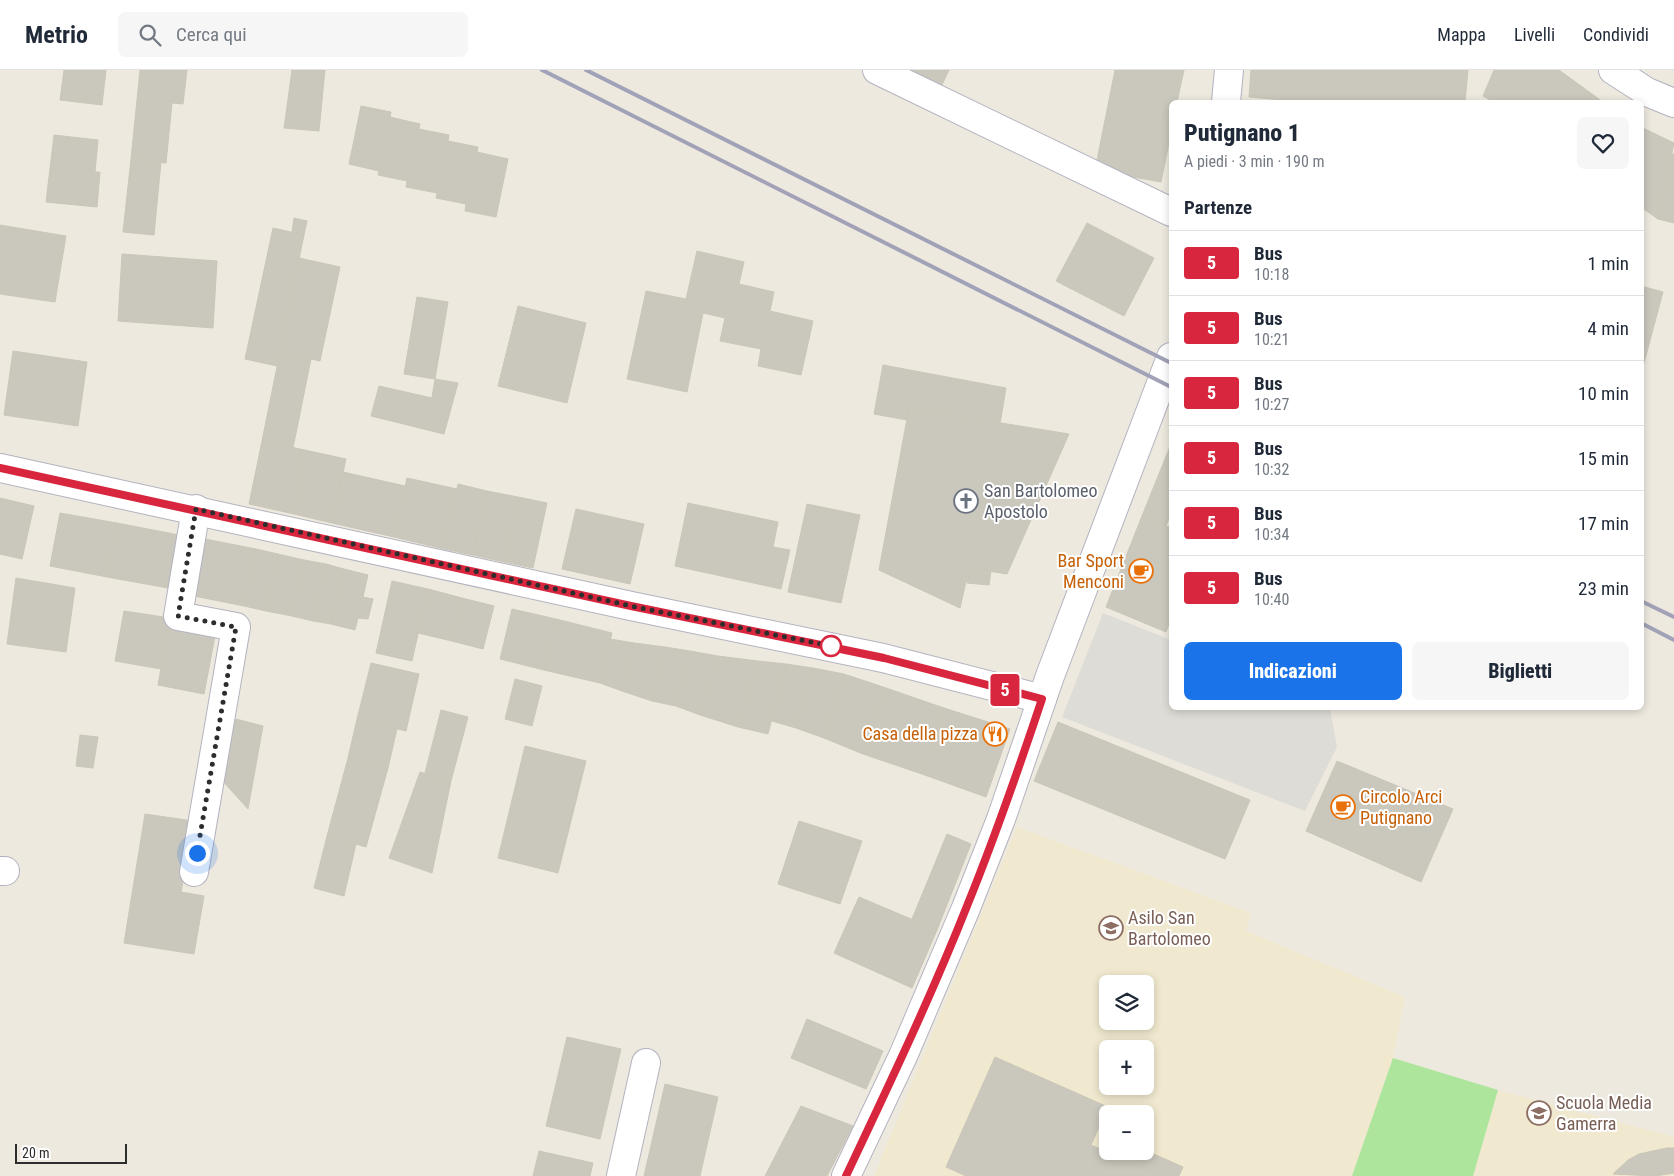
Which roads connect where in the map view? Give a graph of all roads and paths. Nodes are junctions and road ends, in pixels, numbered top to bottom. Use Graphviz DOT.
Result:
graph roads {
  1 [pos="877,70"];
  2 [pos="1229,70"];
  3 [pos="1613,70"];
  4 [pos="1226,100"];
  5 [pos="1674,103"];
  6 [pos="1169,211"];
  7 [pos="1169,362"];
  8 [pos="0,468"];
  9 [pos="196,509"];
  10 [pos="1042,699"];
  11 [pos="194,872"];
  12 [pos="646,1063"];
  13 [pos="621,1176"];
  14 [pos="846,1176"];
  1 -- 6 [label="street"];
  2 -- 4 [label="street"];
  3 -- 5 [label="street"];
  7 -- 10 [label="street"];
  8 -- 9 [label="street"];
  9 -- 10 [label="street"];
  9 -- 11 [label="street"];
  10 -- 14 [label="street"];
  12 -- 13 [label="street"];
}
